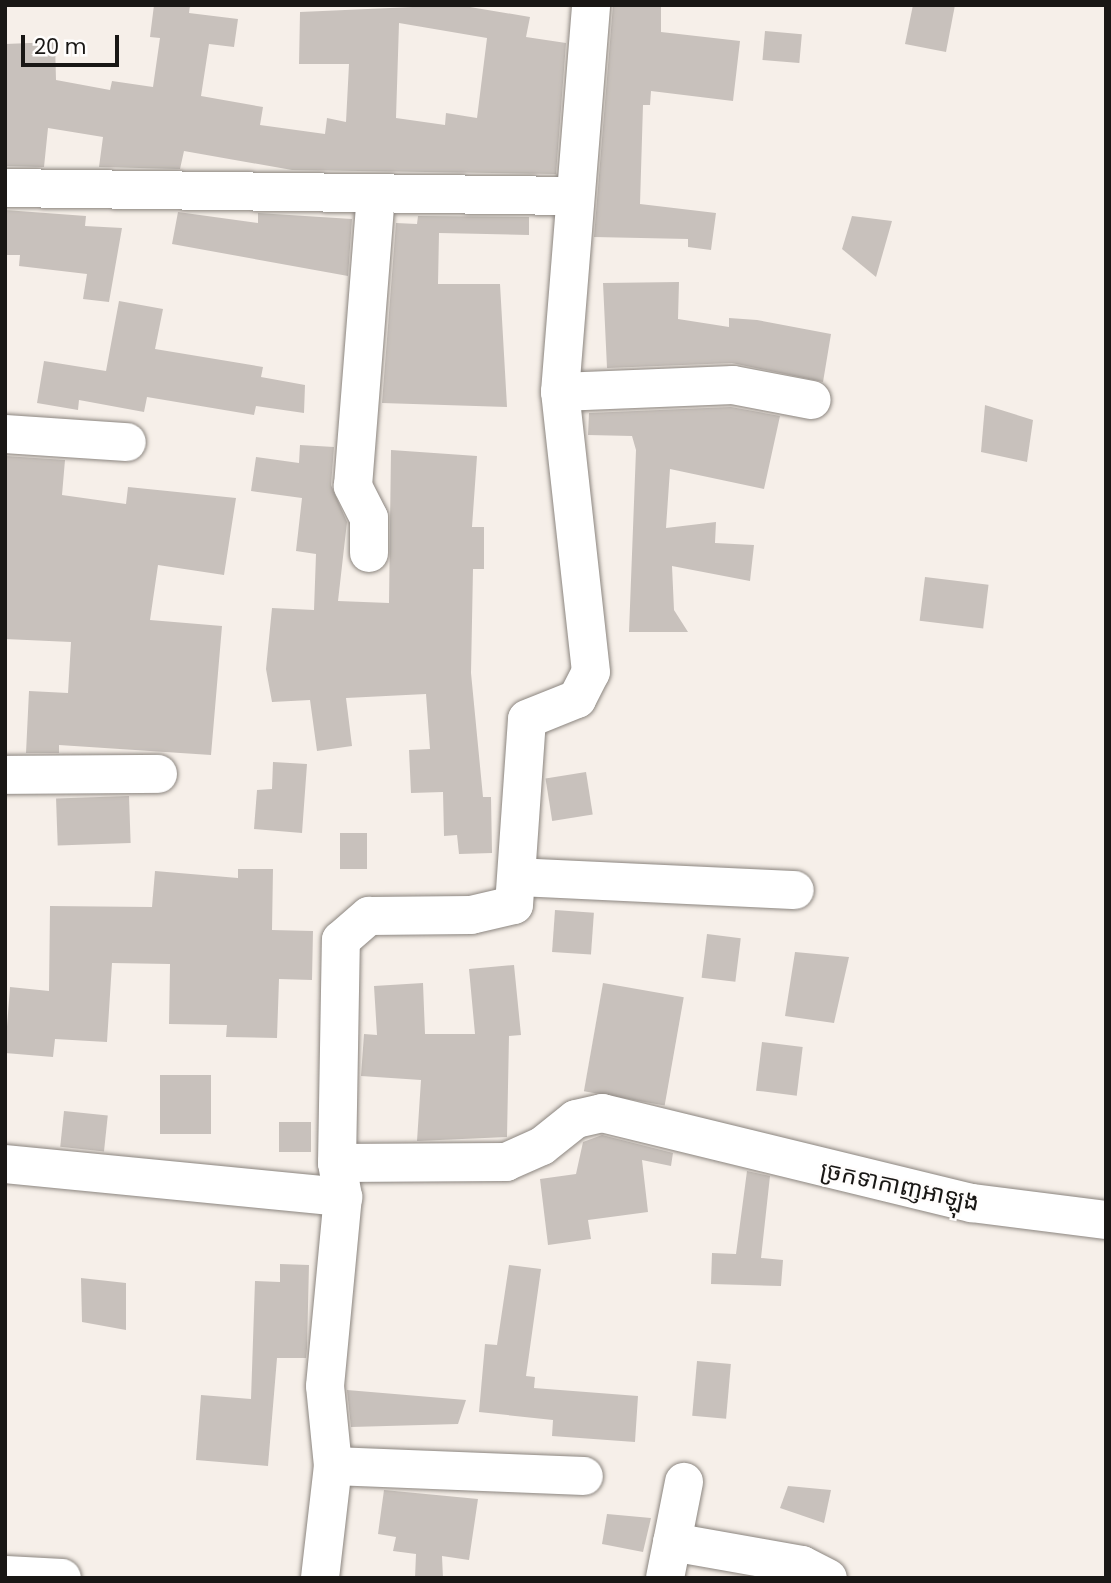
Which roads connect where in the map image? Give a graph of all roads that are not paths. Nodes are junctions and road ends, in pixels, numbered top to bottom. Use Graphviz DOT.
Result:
graph roads {
  1 [pos="591,5"];
  2 [pos="5,188"];
  3 [pos="376,195"];
  4 [pos="571,196"];
  5 [pos="560,392"];
  6 [pos="812,400"];
  7 [pos="5,434"];
  8 [pos="127,442"];
  9 [pos="369,553"];
  10 [pos="158,774"];
  11 [pos="5,775"];
  12 [pos="517,877"];
  13 [pos="795,890"];
  14 [pos="5,1164"];
  15 [pos="340,1180"];
  16 [pos="1106,1220"];
  17 [pos="333,1466"];
  18 [pos="584,1476"];
  19 [pos="684,1482"];
  20 [pos="669,1560"];
  21 [pos="5,1575"];
  22 [pos="62,1578"];
  23 [pos="320,1578"];
  24 [pos="828,1578"];
  1 -- 4 [label="street"];
  2 -- 3 [label="street"];
  3 -- 4 [label="street"];
  3 -- 9 [label="street"];
  4 -- 5 [label="street"];
  5 -- 6 [label="street"];
  5 -- 12 [label="street"];
  7 -- 8 [label="street"];
  10 -- 11 [label="street"];
  12 -- 13 [label="street"];
  12 -- 15 [label="street"];
  14 -- 15 [label="street, ច្រកទាកាញអាឡុង"];
  15 -- 16 [label="street, ច្រកទាកាញអាឡុង"];
  15 -- 17 [label="street"];
  17 -- 18 [label="street"];
  17 -- 23 [label="street"];
  19 -- 20 [label="street"];
  20 -- 24 [label="street"];
  21 -- 22 [label="street"];
}
